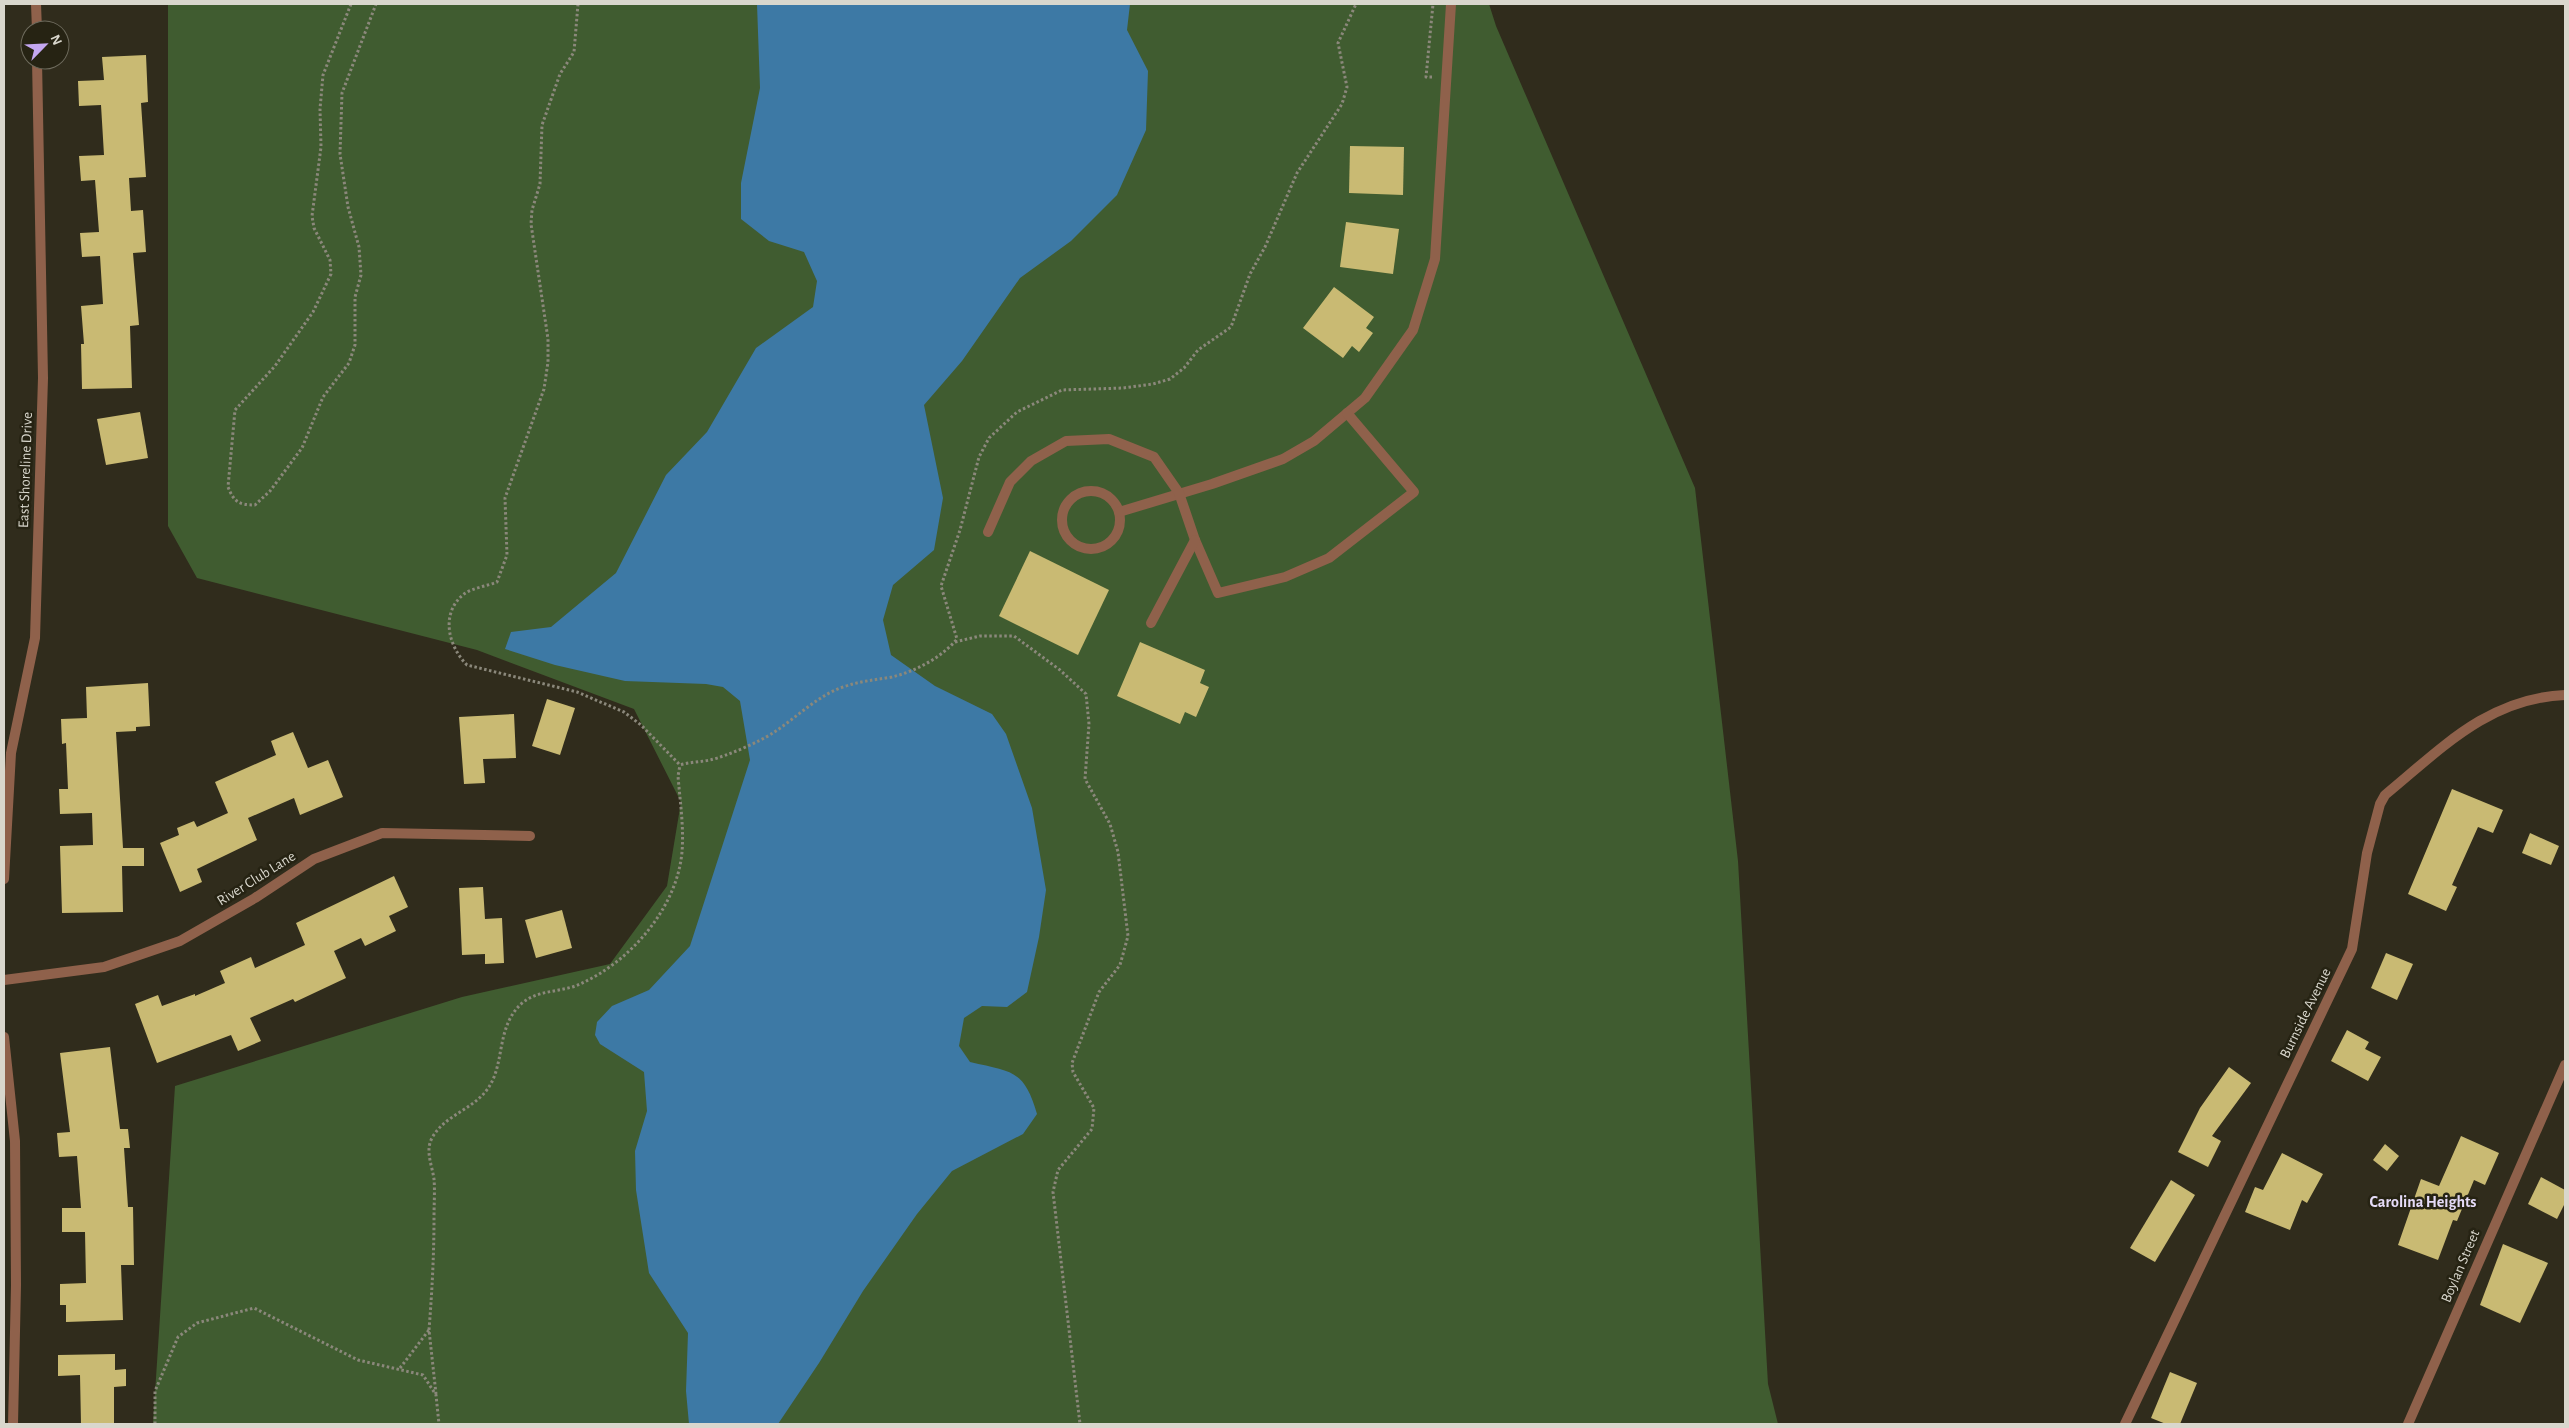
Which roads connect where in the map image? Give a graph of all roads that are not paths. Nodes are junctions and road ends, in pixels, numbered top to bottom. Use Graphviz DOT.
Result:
graph roads {
  1 [pos="36,4"];
  2 [pos="1451,4"];
  3 [pos="37,20"];
  4 [pos="37,70"];
  5 [pos="1347,413"];
  6 [pos="1179,493"];
  7 [pos="1119,512"];
  8 [pos="988,532"];
  9 [pos="1195,540"];
  10 [pos="1151,624"];
  11 [pos="2565,695"];
  12 [pos="530,836"];
  13 [pos="4,879"];
  14 [pos="4,980"];
  15 [pos="4,1037"];
  16 [pos="2565,1065"];
  17 [pos="12,1424"];
  18 [pos="2125,1424"];
  19 [pos="2408,1424"];
  1 -- 3 [label="street"];
  2 -- 5 [label="street"];
  4 -- 13 [label="street, East Shoreline Drive"];
  5 -- 6 [label="street"];
  5 -- 9 [label="street"];
  6 -- 7 [label="street"];
  6 -- 8 [label="street"];
  6 -- 9 [label="street"];
  7 -- 7 [label="street"];
  9 -- 10 [label="street"];
  11 -- 18 [label="street, Burnside Avenue"];
  12 -- 14 [label="street, River Club Lane"];
  15 -- 17 [label="street"];
  16 -- 19 [label="street, Boylan Street"];
}
